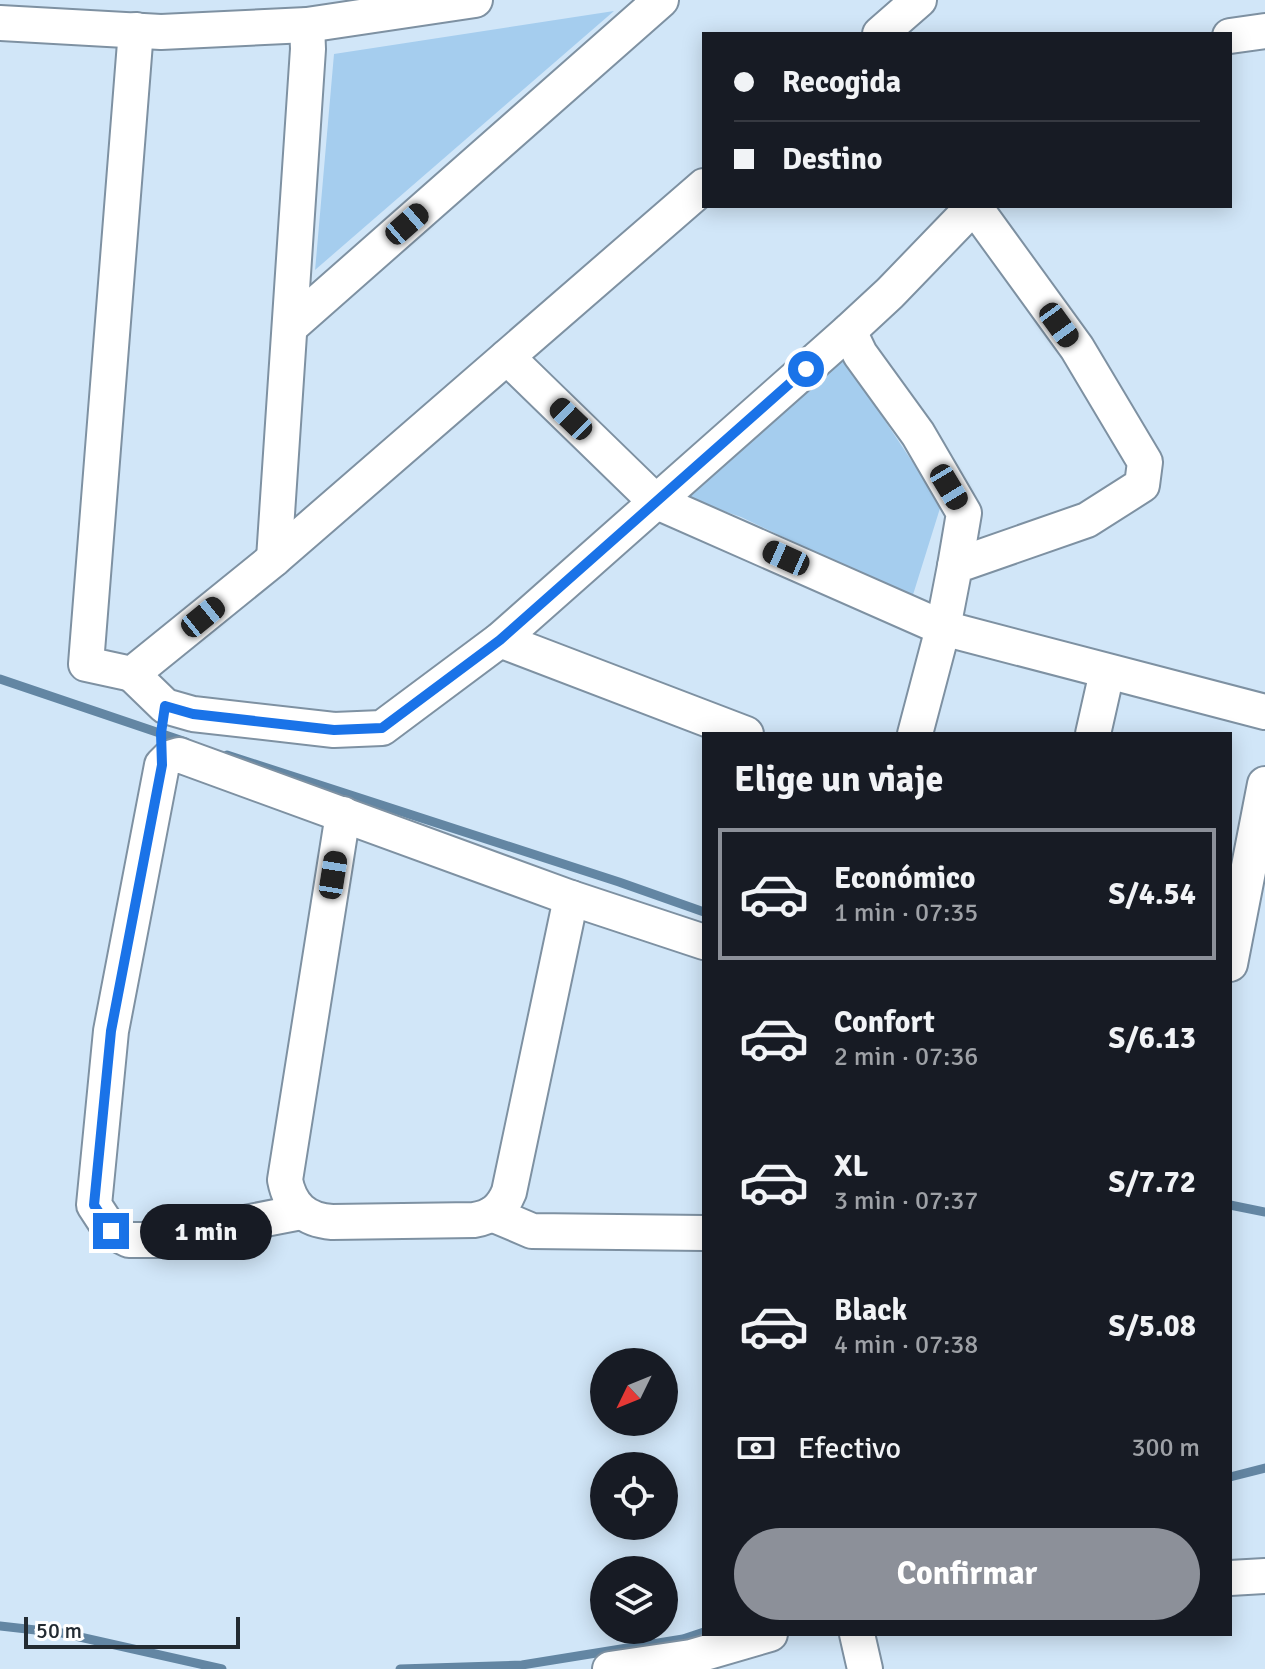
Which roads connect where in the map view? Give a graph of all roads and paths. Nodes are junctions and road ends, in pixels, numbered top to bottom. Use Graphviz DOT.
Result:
graph roads {
  1 [pos="475,0"];
  2 [pos="661,0"];
  3 [pos="919,0"];
  4 [pos="0,23"];
  5 [pos="307,25"];
  6 [pos="136,30"];
  7 [pos="1265,31"];
  8 [pos="882,32"];
  9 [pos="1232,36"];
  10 [pos="702,188"];
  11 [pos="972,208"];
  12 [pos="975,208"];
  13 [pos="290,327"];
  14 [pos="849,331"];
  15 [pos="507,357"];
  16 [pos="655,501"];
  17 [pos="274,559"];
  18 [pos="955,566"];
  19 [pos="943,628"];
  20 [pos="500,640"];
  21 [pos="1107,672"];
  22 [pos="132,674"];
  23 [pos="165,706"];
  24 [pos="1265,712"];
  25 [pos="741,732"];
  26 [pos="916,732"];
  27 [pos="1093,732"];
  28 [pos="162,765"];
  29 [pos="1265,784"];
  30 [pos="343,814"];
  31 [pos="571,898"];
  32 [pos="702,941"];
  33 [pos="1232,954"];
  34 [pos="301,1212"];
  35 [pos="492,1214"];
  36 [pos="702,1233"];
  37 [pos="1265,1576"];
  38 [pos="1232,1578"];
  39 [pos="765,1636"];
  40 [pos="857,1636"];
  41 [pos="692,1663"];
  42 [pos="610,1669"];
  43 [pos="865,1669"];
  1 -- 5 [label="street"];
  2 -- 13 [label="street"];
  3 -- 8 [label="street"];
  4 -- 6 [label="street"];
  5 -- 6 [label="street"];
  5 -- 13 [label="street"];
  6 -- 22 [label="street"];
  7 -- 9 [label="street"];
  10 -- 15 [label="street"];
  11 -- 14 [label="street"];
  12 -- 18 [label="street"];
  13 -- 17 [label="street"];
  14 -- 16 [label="street"];
  14 -- 18 [label="street"];
  15 -- 16 [label="street"];
  15 -- 17 [label="street"];
  16 -- 19 [label="street"];
  16 -- 20 [label="street"];
  17 -- 22 [label="street"];
  18 -- 19 [label="street"];
  19 -- 21 [label="street"];
  19 -- 26 [label="street"];
  20 -- 23 [label="street"];
  20 -- 25 [label="street"];
  21 -- 24 [label="street"];
  21 -- 27 [label="street"];
  22 -- 23 [label="street"];
  23 -- 28 [label="street"];
  28 -- 30 [label="street"];
  28 -- 34 [label="street"];
  29 -- 33 [label="street"];
  30 -- 31 [label="street"];
  30 -- 34 [label="street"];
  31 -- 32 [label="street"];
  31 -- 35 [label="street"];
  34 -- 35 [label="street"];
  35 -- 36 [label="street"];
  37 -- 38 [label="street"];
  39 -- 41 [label="street"];
  40 -- 43 [label="street"];
  41 -- 42 [label="street"];
}
